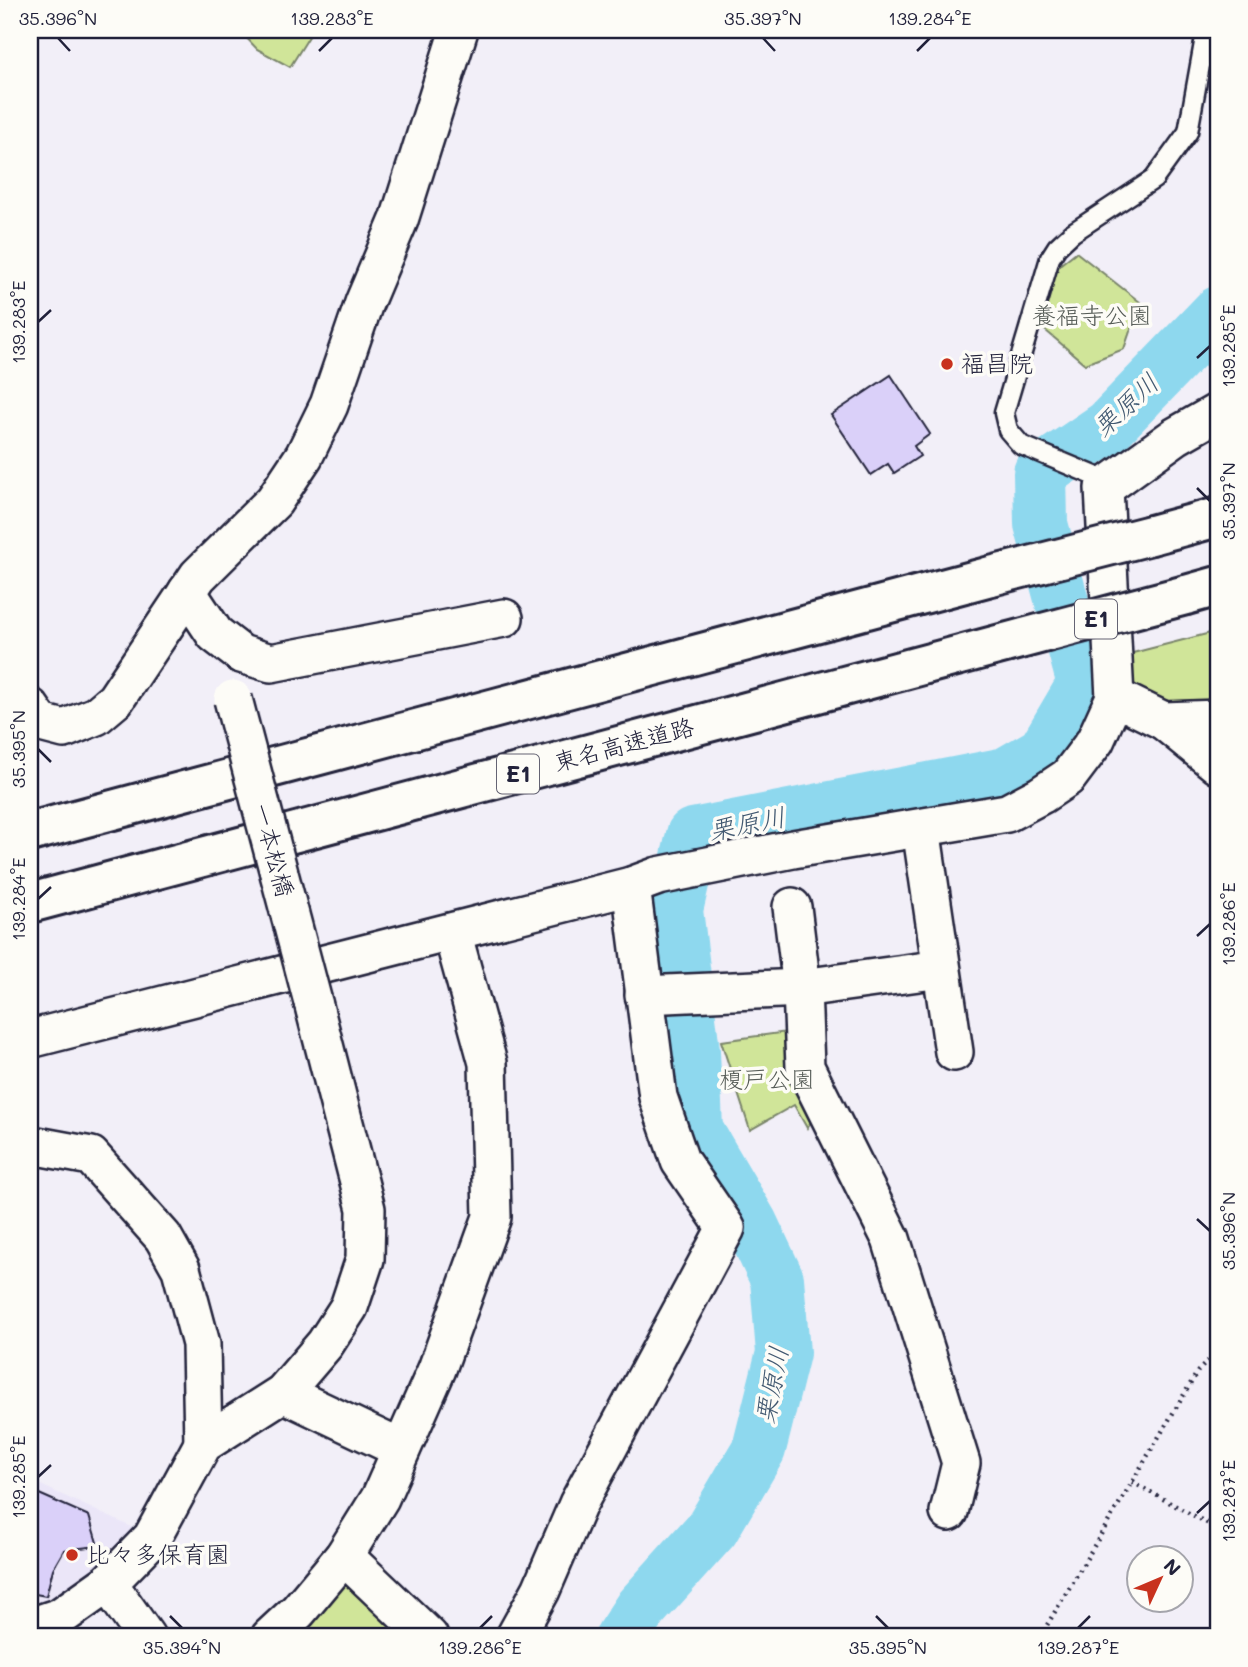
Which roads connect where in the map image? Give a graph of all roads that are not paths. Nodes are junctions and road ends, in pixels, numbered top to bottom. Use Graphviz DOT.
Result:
graph roads {
  1 [pos="459,30"];
  2 [pos="1204,43"];
  3 [pos="1218,412"];
  4 [pos="1102,483"];
  5 [pos="1218,517"];
  6 [pos="1202,590"];
  7 [pos="187,592"];
  8 [pos="504,618"];
  9 [pos="215,634"];
  10 [pos="1115,697"];
  11 [pos="30,708"];
  12 [pos="1218,719"];
  13 [pos="1164,721"];
  14 [pos="1218,765"];
  15 [pos="921,828"];
  16 [pos="30,832"];
  17 [pos="645,881"];
  18 [pos="30,903"];
  19 [pos="792,907"];
  20 [pos="452,932"];
  21 [pos="941,969"];
  22 [pos="802,988"];
  23 [pos="654,994"];
  24 [pos="30,1040"];
  25 [pos="954,1052"];
  26 [pos="30,1147"];
  27 [pos="283,1393"];
  28 [pos="203,1444"];
  29 [pos="401,1449"];
  30 [pos="949,1512"];
  31 [pos="344,1556"];
  32 [pos="108,1583"];
  33 [pos="30,1627"];
  34 [pos="146,1637"];
  35 [pos="270,1637"];
  36 [pos="429,1637"];
  37 [pos="516,1637"];
  1 -- 7 [label="street"];
  2 -- 4 [label="lane"];
  3 -- 4 [label="street"];
  4 -- 10 [label="street"];
  5 -- 16 [label="highway, bridge"];
  6 -- 18 [label="highway, 東名高速道路 / E1, bridge"];
  7 -- 9 [label="street"];
  7 -- 11 [label="street"];
  8 -- 9 [label="street"];
  9 -- 27 [label="street, 一本松橋, bridge"];
  10 -- 13 [label="street"];
  10 -- 15 [label="street"];
  12 -- 13 [label="street"];
  13 -- 14 [label="street"];
  15 -- 17 [label="street"];
  15 -- 21 [label="street"];
  17 -- 20 [label="street"];
  17 -- 23 [label="street"];
  19 -- 22 [label="street"];
  20 -- 24 [label="street"];
  20 -- 29 [label="street"];
  21 -- 22 [label="street"];
  21 -- 25 [label="street"];
  22 -- 23 [label="street"];
  22 -- 30 [label="street"];
  23 -- 37 [label="street"];
  26 -- 28 [label="street"];
  27 -- 28 [label="street, 一本松橋"];
  27 -- 29 [label="street"];
  28 -- 32 [label="street"];
  29 -- 31 [label="street"];
  31 -- 35 [label="street"];
  31 -- 36 [label="street"];
  32 -- 33 [label="street"];
  32 -- 34 [label="street"];
}
